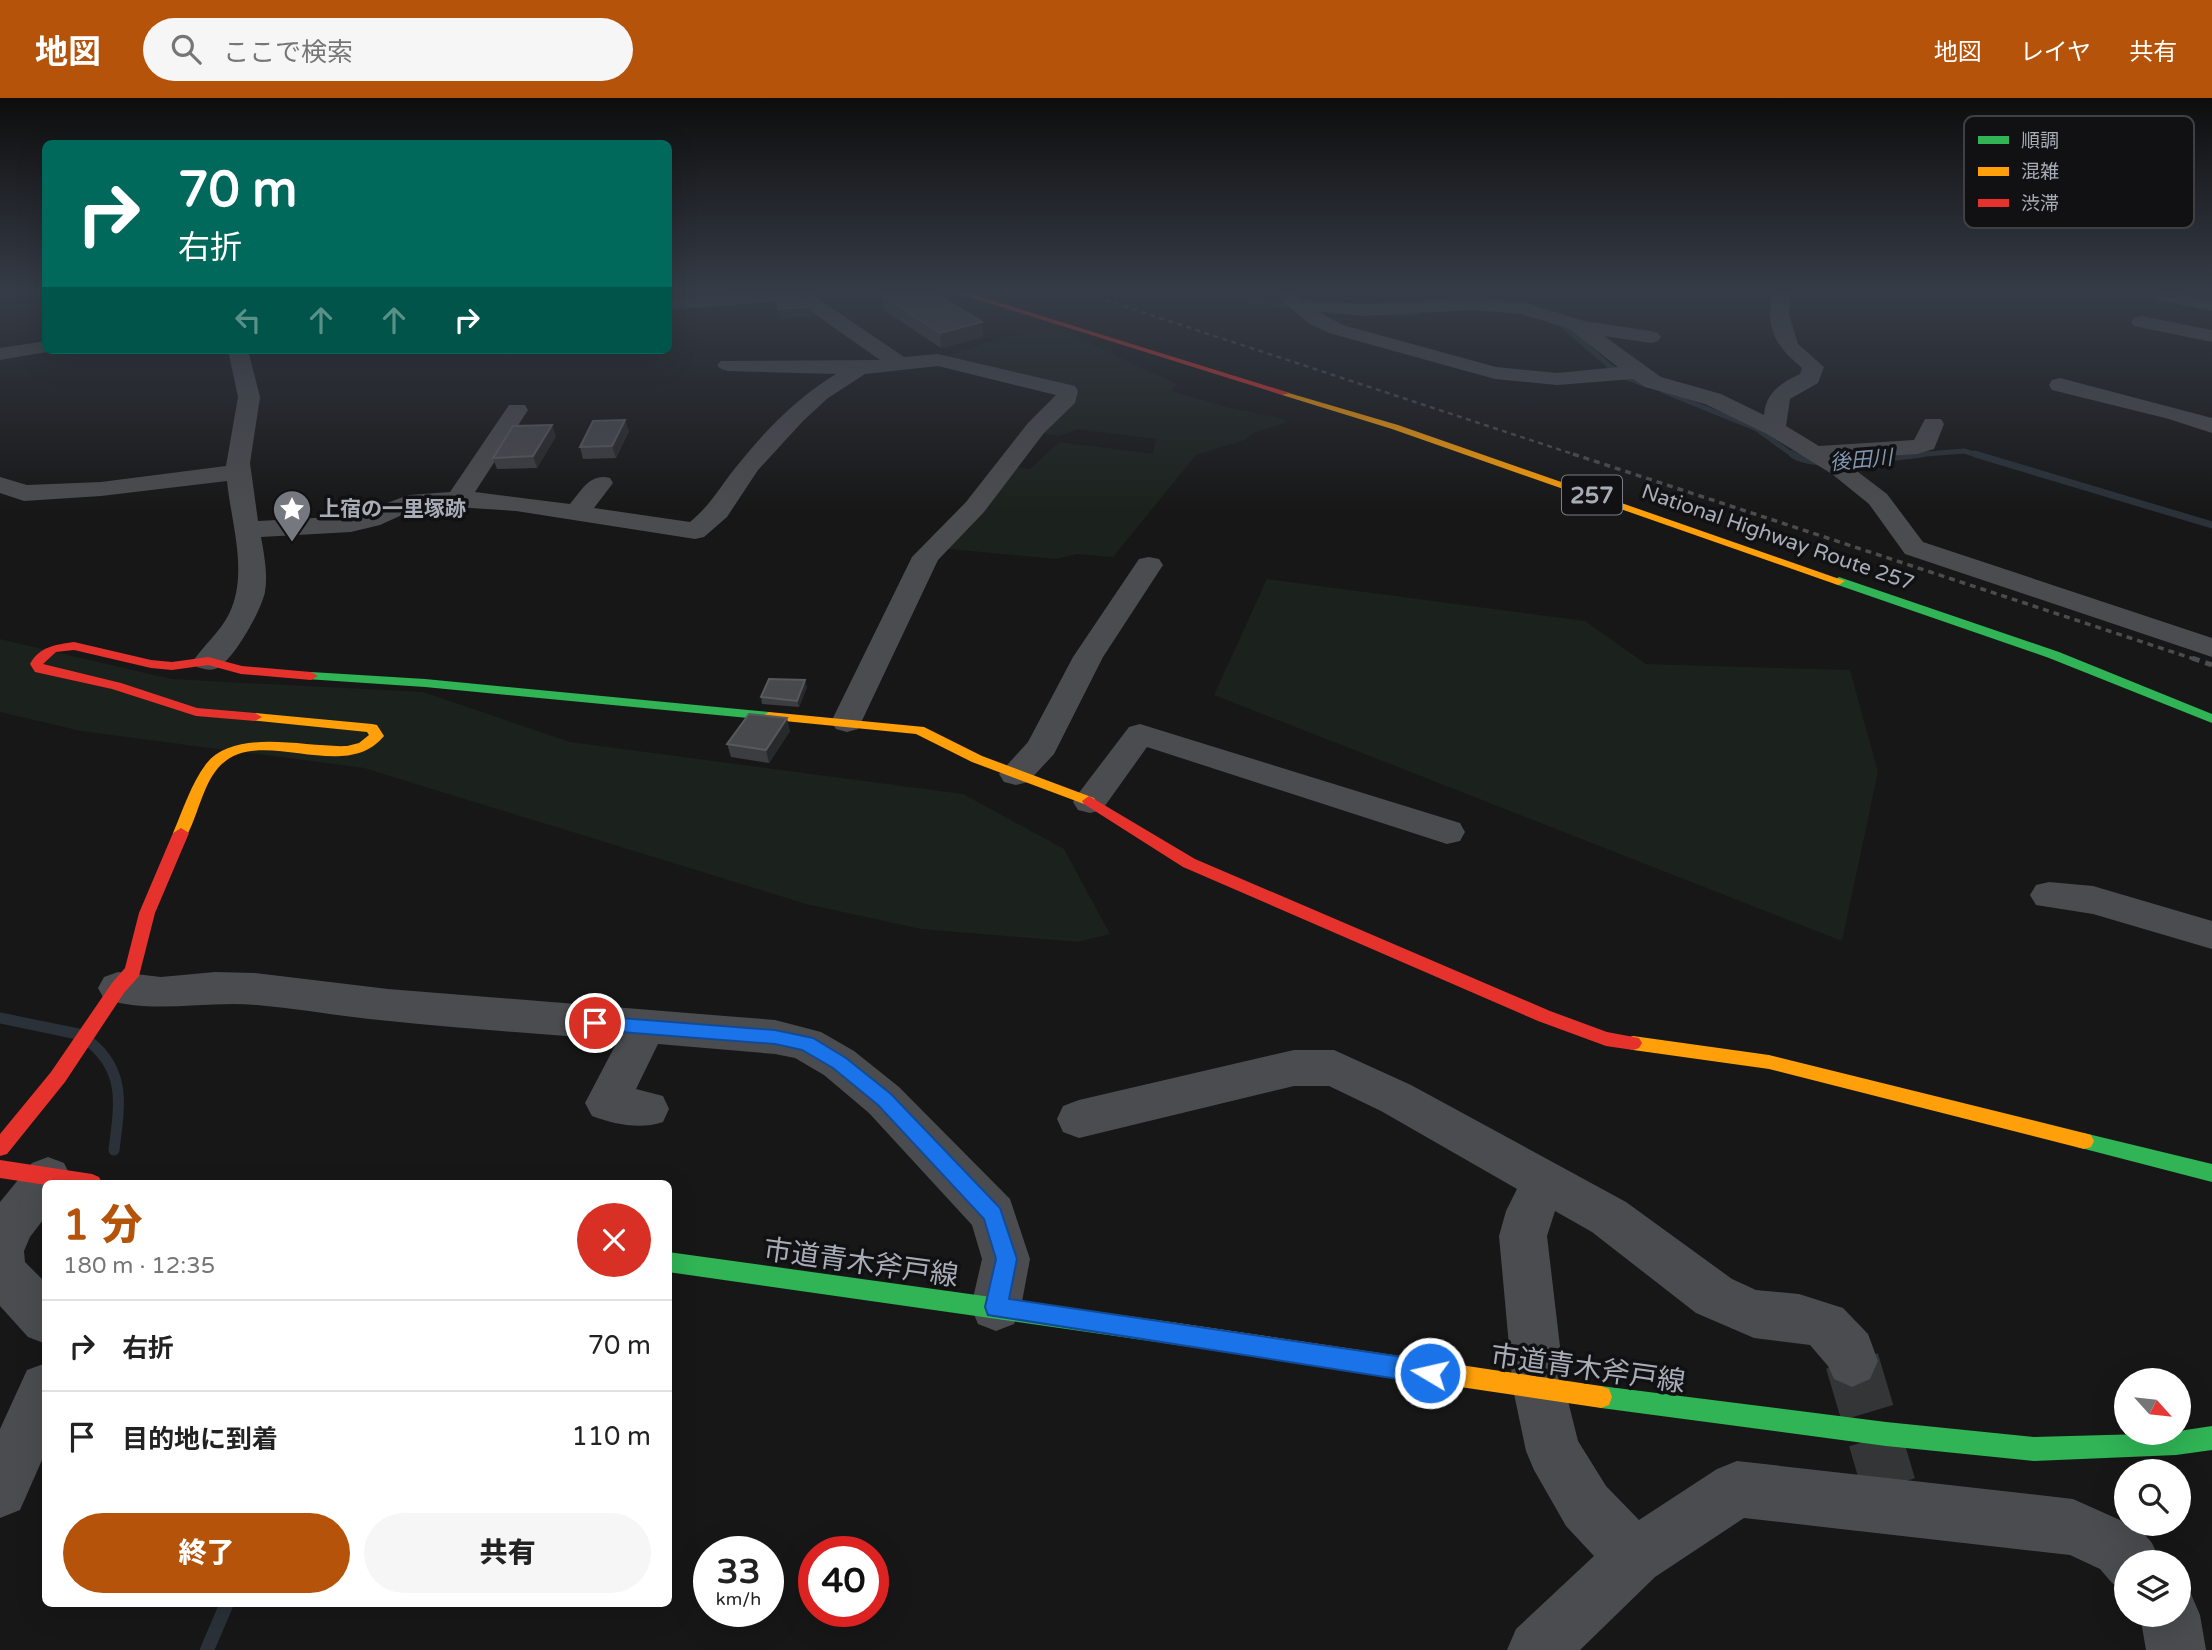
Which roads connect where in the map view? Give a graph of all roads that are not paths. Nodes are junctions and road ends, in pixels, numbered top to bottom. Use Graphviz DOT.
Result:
graph roads {
  1 [pos="242,366"];
  2 [pos="791,366"];
  3 [pos="876,366"];
  4 [pos="967,366"];
  5 [pos="1200,366"];
  6 [pos="1471,366"];
  7 [pos="1620,366"];
  8 [pos="1812,366"];
  9 [pos="860,368"];
  10 [pos="1627,373"];
  11 [pos="2060,385"];
  12 [pos="517,410"];
  13 [pos="1933,425"];
  14 [pos="2212,426"];
  15 [pos="1775,429"];
  16 [pos="1825,460"];
  17 [pos="238,472"];
  18 [pos="0,484"];
  19 [pos="601,484"];
  20 [pos="458,499"];
  21 [pos="576,513"];
  22 [pos="247,529"];
  23 [pos="1149,565"];
  24 [pos="2212,648"];
  25 [pos="208,661"];
  26 [pos="2212,719"];
  27 [pos="847,722"];
  28 [pos="1016,774"];
  29 [pos="1090,802"];
  30 [pos="1447,832"];
  31 [pos="2049,895"];
  32 [pos="2212,935"];
  33 [pos="110,1002"];
  34 [pos="646,1027"];
  35 [pos="647,1109"];
  36 [pos="1079,1119"];
  37 [pos="0,1148"];
  38 [pos="0,1169"];
  39 [pos="2212,1173"];
  40 [pos="48,1177"];
  41 [pos="46,1180"];
  42 [pos="70,1180"];
  43 [pos="1545,1183"];
  44 [pos="42,1185"];
  45 [pos="0,1251"];
  46 [pos="672,1263"];
  47 [pos="996,1307"];
  48 [pos="42,1316"];
  49 [pos="1852,1361"];
  50 [pos="1539,1389"];
  51 [pos="42,1398"];
  52 [pos="2212,1438"];
  53 [pos="0,1490"];
  54 [pos="2121,1550"];
  55 [pos="1635,1557"];
  56 [pos="2172,1627"];
  57 [pos="1537,1650"];
  58 [pos="2176,1650"];
  1 -- 17 [label="street"];
  2 -- 9 [label="street"];
  3 -- 9 [label="street"];
  4 -- 27 [label="street"];
  5 -- 26 [label="main road, National Highway Route 257 / 257"];
  6 -- 10 [label="street"];
  7 -- 10 [label="street"];
  8 -- 15 [label="street"];
  9 -- 21 [label="street"];
  10 -- 15 [label="street"];
  11 -- 14 [label="street"];
  12 -- 20 [label="street"];
  13 -- 16 [label="street"];
  15 -- 16 [label="street"];
  16 -- 24 [label="street"];
  17 -- 18 [label="street"];
  17 -- 22 [label="street"];
  19 -- 21 [label="street"];
  20 -- 21 [label="street"];
  20 -- 22 [label="street"];
  22 -- 25 [label="street"];
  23 -- 28 [label="street"];
  25 -- 27 [label="main road"];
  25 -- 33 [label="main road"];
  27 -- 28 [label="main road"];
  28 -- 29 [label="main road"];
  29 -- 30 [label="street"];
  29 -- 39 [label="main road"];
  31 -- 32 [label="street"];
  33 -- 34 [label="street"];
  33 -- 37 [label="main road"];
  34 -- 35 [label="street"];
  34 -- 47 [label="street"];
  36 -- 43 [label="street"];
  38 -- 40 [label="main road"];
  40 -- 41 [label="street"];
  40 -- 42 [label="main road"];
  43 -- 49 [label="street"];
  43 -- 50 [label="street"];
  44 -- 45 [label="street"];
  45 -- 48 [label="street"];
  46 -- 47 [label="main road, 市道青木斧戸線"];
  47 -- 50 [label="main road, 市道青木斧戸線"];
  50 -- 52 [label="main road, 市道青木斧戸線"];
  50 -- 55 [label="street"];
  51 -- 53 [label="street"];
  54 -- 55 [label="street"];
  55 -- 57 [label="street"];
  56 -- 58 [label="street"];
}
